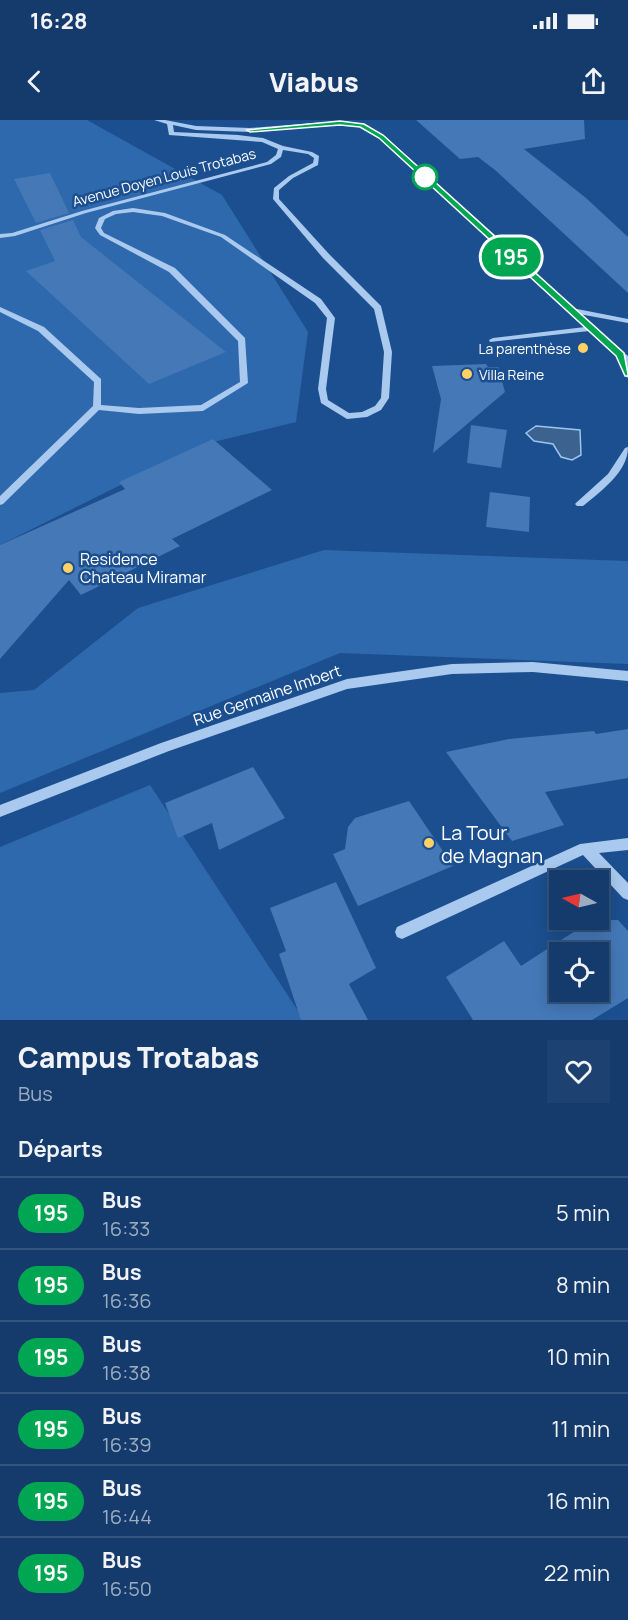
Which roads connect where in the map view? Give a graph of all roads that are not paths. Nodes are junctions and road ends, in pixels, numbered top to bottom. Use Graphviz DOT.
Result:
graph roads {
  1 [pos="157,120"];
  2 [pos="170,124"];
  3 [pos="281,148"];
  4 [pos="0,236"];
  5 [pos="0,309"];
  6 [pos="568,309"];
  7 [pos="628,321"];
  8 [pos="589,329"];
  9 [pos="493,340"];
  10 [pos="628,346"];
  11 [pos="624,358"];
  12 [pos="628,375"];
  13 [pos="97,407"];
  14 [pos="628,450"];
  15 [pos="0,502"];
  16 [pos="580,504"];
  17 [pos="628,676"];
  18 [pos="0,811"];
  19 [pos="628,844"];
  20 [pos="585,848"];
  21 [pos="628,893"];
  22 [pos="402,932"];
  1 -- 2 [label="street"];
  2 -- 3 [label="street, Avenue Doyen Louis Trotabas"];
  2 -- 6 [label="street, Avenue Doyen Louis Trotabas"];
  3 -- 4 [label="street, Avenue Doyen Louis Trotabas"];
  3 -- 13 [label="street"];
  5 -- 13 [label="street"];
  6 -- 7 [label="street"];
  6 -- 8 [label="street, Avenue Doyen Louis Trotabas"];
  8 -- 9 [label="street"];
  8 -- 11 [label="street, Avenue Doyen Louis Trotabas"];
  10 -- 11 [label="street"];
  11 -- 12 [label="street"];
  13 -- 15 [label="street"];
  14 -- 16 [label="street"];
  17 -- 18 [label="street, Rue Germaine Imbert"];
  19 -- 20 [label="street"];
  20 -- 21 [label="street"];
  20 -- 22 [label="street"];
}
